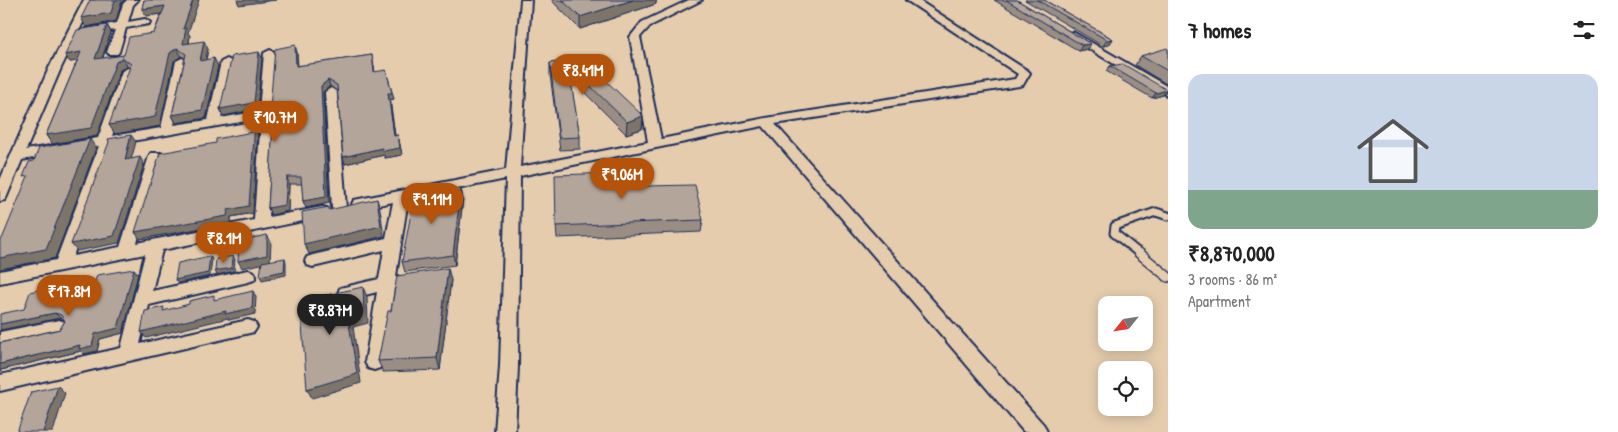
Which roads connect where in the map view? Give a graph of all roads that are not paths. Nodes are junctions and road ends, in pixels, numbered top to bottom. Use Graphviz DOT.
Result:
graph roads {
  1 [pos="133,0"];
  2 [pos="526,0"];
  3 [pos="697,0"];
  4 [pos="911,0"];
  5 [pos="93,1"];
  6 [pos="145,22"];
  7 [pos="122,26"];
  8 [pos="1065,31"];
  9 [pos="72,34"];
  10 [pos="113,52"];
  11 [pos="270,53"];
  12 [pos="182,61"];
  13 [pos="227,62"];
  14 [pos="128,71"];
  15 [pos="331,92"];
  16 [pos="1168,92"];
  17 [pos="214,122"];
  18 [pos="766,122"];
  19 [pos="167,130"];
  20 [pos="267,131"];
  21 [pos="104,145"];
  22 [pos="655,145"];
  23 [pos="18,156"];
  24 [pos="156,156"];
  25 [pos="513,173"];
  26 [pos="0,196"];
  27 [pos="401,196"];
  28 [pos="339,208"];
  29 [pos="1168,216"];
  30 [pos="261,224"];
  31 [pos="393,242"];
  32 [pos="156,245"];
  33 [pos="128,251"];
  34 [pos="313,261"];
  35 [pos="62,264"];
  36 [pos="248,276"];
  37 [pos="0,277"];
  38 [pos="1168,277"];
  39 [pos="405,280"];
  40 [pos="387,283"];
  41 [pos="329,297"];
  42 [pos="142,300"];
  43 [pos="59,327"];
  44 [pos="248,327"];
  45 [pos="0,340"];
  46 [pos="128,354"];
  47 [pos="374,362"];
  48 [pos="0,383"];
  49 [pos="505,432"];
  50 [pos="1037,432"];
  1 -- 7 [label="street"];
  2 -- 25 [label="street"];
  3 -- 22 [label="street"];
  4 -- 18 [label="street"];
  5 -- 9 [label="street"];
  6 -- 7 [label="street"];
  7 -- 9 [label="street"];
  7 -- 10 [label="street"];
  8 -- 16 [label="street"];
  9 -- 23 [label="street"];
  11 -- 17 [label="street"];
  12 -- 19 [label="street"];
  13 -- 17 [label="street"];
  14 -- 21 [label="street"];
  15 -- 28 [label="street"];
  17 -- 19 [label="street"];
  18 -- 22 [label="street"];
  18 -- 50 [label="street"];
  19 -- 21 [label="street"];
  20 -- 30 [label="street"];
  21 -- 23 [label="street"];
  21 -- 35 [label="street"];
  22 -- 25 [label="street"];
  23 -- 26 [label="street"];
  24 -- 33 [label="street"];
  25 -- 27 [label="street"];
  25 -- 49 [label="street"];
  27 -- 28 [label="street"];
  27 -- 31 [label="street"];
  28 -- 30 [label="street"];
  29 -- 38 [label="lane"];
  30 -- 32 [label="street"];
  31 -- 34 [label="street"];
  31 -- 40 [label="street"];
  32 -- 33 [label="street"];
  32 -- 42 [label="street"];
  33 -- 35 [label="street"];
  35 -- 37 [label="street"];
  36 -- 42 [label="street"];
  39 -- 40 [label="street"];
  40 -- 41 [label="street"];
  40 -- 47 [label="street"];
  42 -- 46 [label="street"];
  43 -- 45 [label="street"];
  44 -- 46 [label="street"];
  46 -- 48 [label="street"];
}
